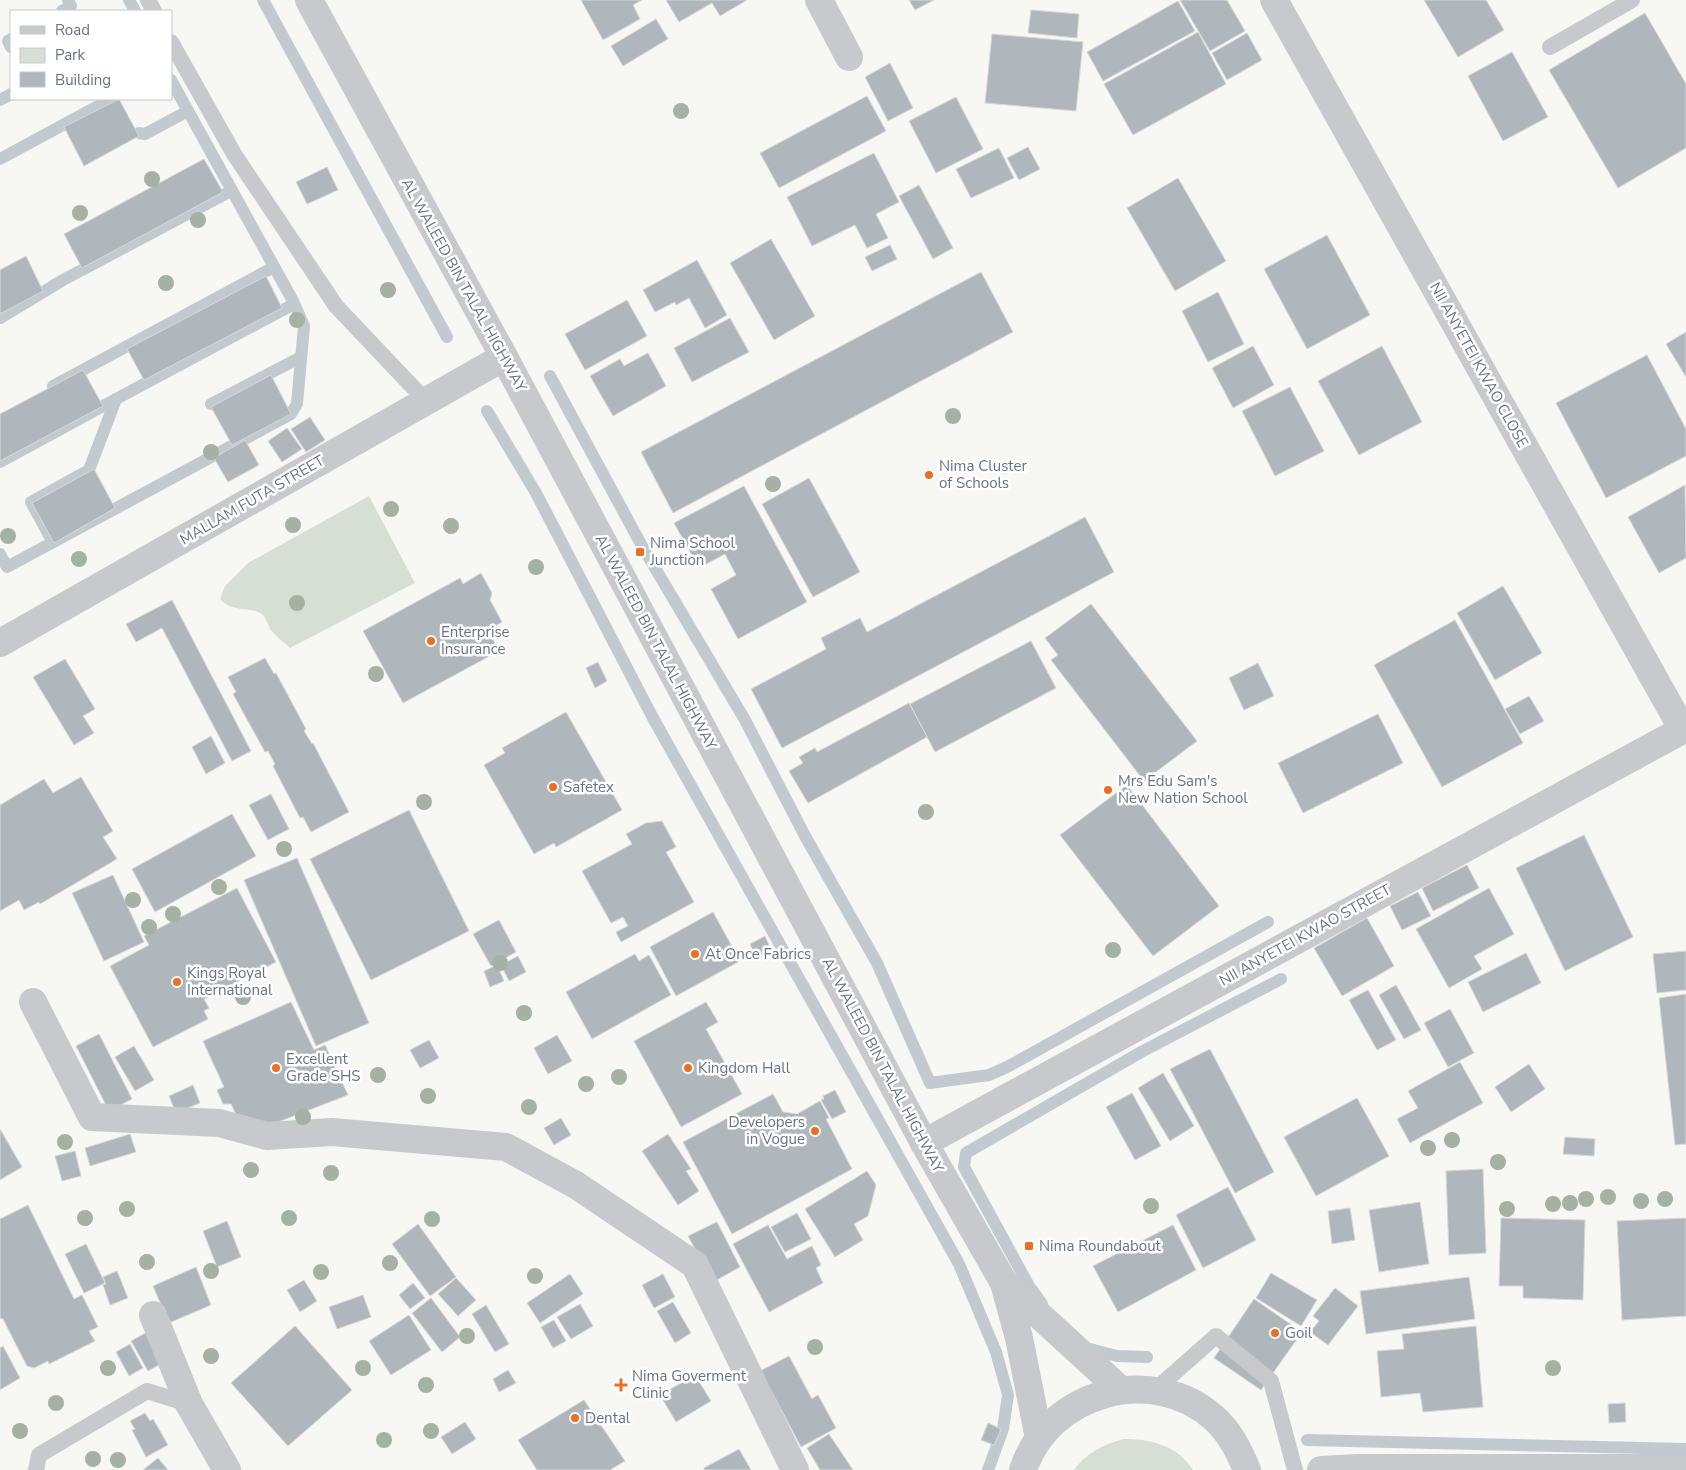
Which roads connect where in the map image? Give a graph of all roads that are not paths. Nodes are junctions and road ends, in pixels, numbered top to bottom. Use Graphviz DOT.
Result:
graph roads {
  1 [pos="309,0"];
  2 [pos="819,0"];
  3 [pos="1274,0"];
  4 [pos="1632,0"];
  5 [pos="172,44"];
  6 [pos="1550,47"];
  7 [pos="849,57"];
  8 [pos="504,358"];
  9 [pos="426,401"];
  10 [pos="0,643"];
  11 [pos="1685,729"];
  12 [pos="33,1002"];
  13 [pos="924,1143"];
  14 [pos="1004,1283"];
  15 [pos="153,1315"];
  16 [pos="1121,1390"];
  17 [pos="1155,1390"];
  18 [pos="189,1404"];
  19 [pos="1039,1438"];
  20 [pos="1686,1468"];
  21 [pos="36,1470"];
  22 [pos="227,1470"];
  23 [pos="795,1470"];
  24 [pos="1023,1470"];
  25 [pos="1247,1470"];
  26 [pos="1295,1470"];
  27 [pos="1321,1470"];
  1 -- 8 [label="street, AL WALEED BIN TALAL HIGHWAY"];
  2 -- 7 [label="street"];
  3 -- 11 [label="street, NII ANYETEI KWAO CLOSE"];
  4 -- 6 [label="lane"];
  5 -- 9 [label="lane"];
  8 -- 9 [label="street, MALLAM FUTA STREET"];
  8 -- 13 [label="street, AL WALEED BIN TALAL HIGHWAY"];
  9 -- 10 [label="street, MALLAM FUTA STREET"];
  11 -- 13 [label="street, NII ANYETEI KWAO STREET"];
  12 -- 23 [label="street"];
  13 -- 14 [label="street, AL WALEED BIN TALAL HIGHWAY"];
  14 -- 16 [label="street, AL WALEED BIN TALAL HIGHWAY"];
  14 -- 19 [label="street, AL WALEED BIN TALAL HIGHWAY"];
  15 -- 18 [label="street"];
  16 -- 17 [label="street"];
  16 -- 19 [label="street"];
  17 -- 25 [label="street"];
  17 -- 26 [label="lane"];
  18 -- 21 [label="lane"];
  18 -- 22 [label="street"];
  19 -- 24 [label="street"];
  20 -- 27 [label="street"];
}
